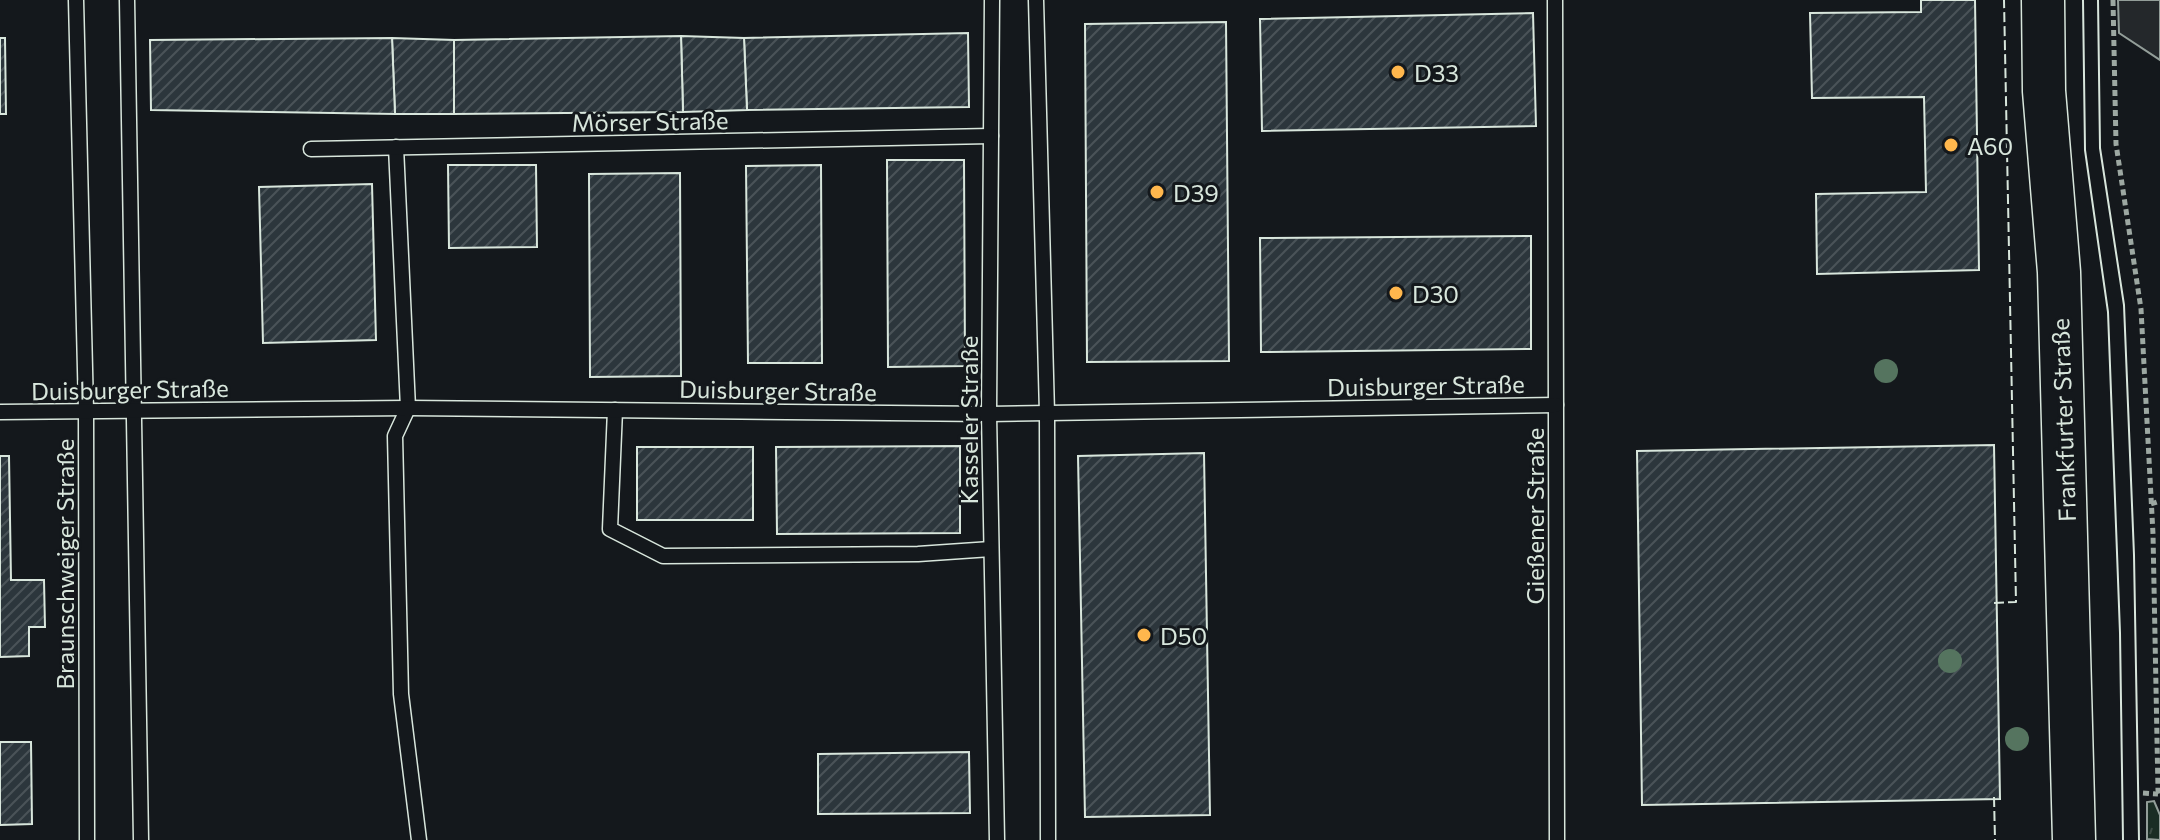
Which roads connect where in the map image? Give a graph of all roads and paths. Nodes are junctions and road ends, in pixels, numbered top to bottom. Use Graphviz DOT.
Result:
graph roads {
  1 [pos="76,0"];
  2 [pos="127,0"];
  3 [pos="992,0"];
  4 [pos="1036,0"];
  5 [pos="1555,0"];
  6 [pos="2043,0"];
  7 [pos="2113,0"];
  8 [pos="991,136"];
  9 [pos="396,147"];
  10 [pos="311,149"];
  11 [pos="1556,405"];
  12 [pos="408,408"];
  13 [pos="86,410"];
  14 [pos="615,410"];
  15 [pos="134,411"];
  16 [pos="0,412"];
  17 [pos="1047,413"];
  18 [pos="989,414"];
  19 [pos="2160,501"];
  20 [pos="2151,504"];
  21 [pos="991,549"];
  22 [pos="2143,793"];
  23 [pos="2159,795"];
  24 [pos="87,840"];
  25 [pos="141,840"];
  26 [pos="419,840"];
  27 [pos="997,840"];
  28 [pos="1048,840"];
  29 [pos="1557,840"];
  30 [pos="2074,840"];
  1 -- 13 [label="lane, Braunschweiger Straße"];
  2 -- 15 [label="lane"];
  3 -- 8 [label="lane, Kasseler Straße"];
  4 -- 17 [label="lane"];
  5 -- 11 [label="lane, Gießener Straße"];
  6 -- 30 [label="main road, Frankfurter Straße"];
  7 -- 20 [label="path"];
  8 -- 9 [label="lane, Mörser Straße"];
  8 -- 18 [label="lane, Kasseler Straße"];
  9 -- 10 [label="lane, Mörser Straße"];
  9 -- 12 [label="lane"];
  11 -- 17 [label="lane, Duisburger Straße"];
  11 -- 29 [label="lane, Gießener Straße"];
  12 -- 14 [label="lane, Duisburger Straße"];
  12 -- 15 [label="lane, Duisburger Straße"];
  12 -- 26 [label="lane"];
  13 -- 15 [label="lane, Duisburger Straße"];
  13 -- 16 [label="lane, Duisburger Straße"];
  13 -- 24 [label="lane, Braunschweiger Straße"];
  14 -- 18 [label="lane, Duisburger Straße"];
  14 -- 21 [label="lane"];
  15 -- 25 [label="lane"];
  17 -- 18 [label="lane, Duisburger Straße"];
  17 -- 28 [label="lane"];
  18 -- 21 [label="lane, Kasseler Straße"];
  19 -- 20 [label="path"];
  20 -- 23 [label="path"];
  21 -- 27 [label="lane, Kasseler Straße"];
  22 -- 23 [label="path"];
}
